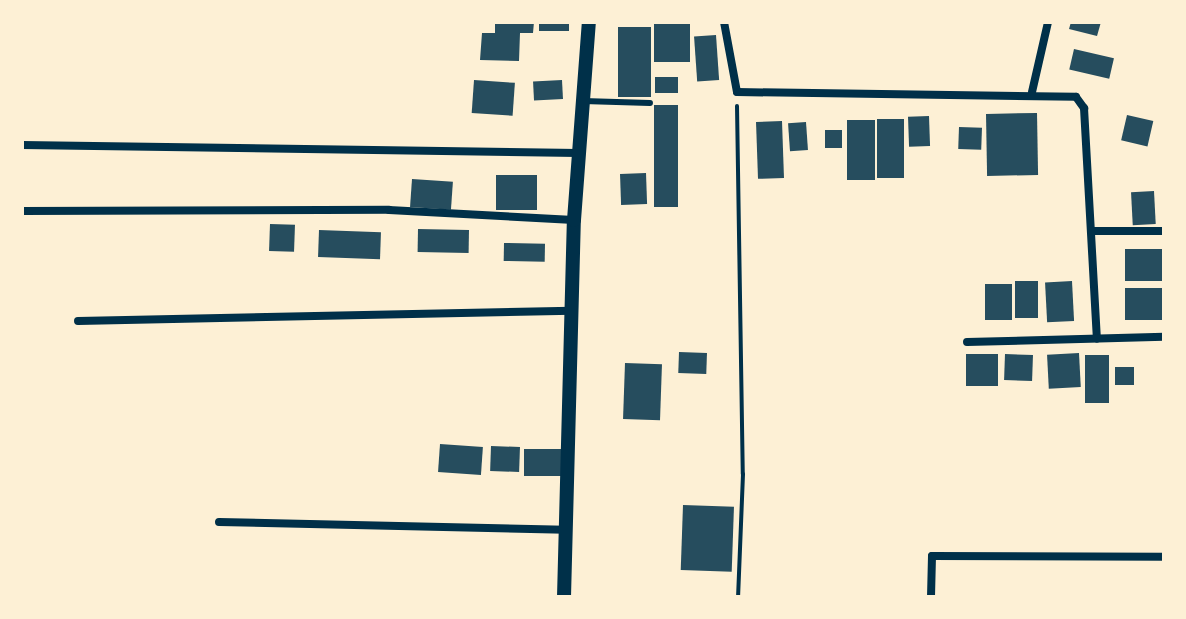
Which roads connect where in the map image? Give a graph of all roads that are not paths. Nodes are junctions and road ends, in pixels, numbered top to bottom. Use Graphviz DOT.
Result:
graph roads {
  1 [pos="589,22"];
  2 [pos="724,22"];
  3 [pos="1048,22"];
  4 [pos="1032,92"];
  5 [pos="580,101"];
  6 [pos="650,103"];
  7 [pos="22,145"];
  8 [pos="578,153"];
  9 [pos="22,211"];
  10 [pos="574,220"];
  11 [pos="1092,231"];
  12 [pos="1164,231"];
  13 [pos="573,311"];
  14 [pos="78,321"];
  15 [pos="1164,337"];
  16 [pos="1097,339"];
  17 [pos="967,342"];
  18 [pos="219,522"];
  19 [pos="565,530"];
  20 [pos="1164,557"];
  21 [pos="564,597"];
  22 [pos="931,597"];
  1 -- 5 [label="street"];
  2 -- 4 [label="street"];
  3 -- 4 [label="street"];
  4 -- 11 [label="street"];
  5 -- 6 [label="lane"];
  5 -- 8 [label="street"];
  7 -- 8 [label="street"];
  8 -- 10 [label="street"];
  9 -- 10 [label="street"];
  10 -- 13 [label="street"];
  11 -- 12 [label="street"];
  11 -- 16 [label="street"];
  13 -- 14 [label="street"];
  13 -- 19 [label="street"];
  15 -- 16 [label="street"];
  16 -- 17 [label="street"];
  18 -- 19 [label="street"];
  19 -- 21 [label="street"];
  20 -- 22 [label="street"];
}
